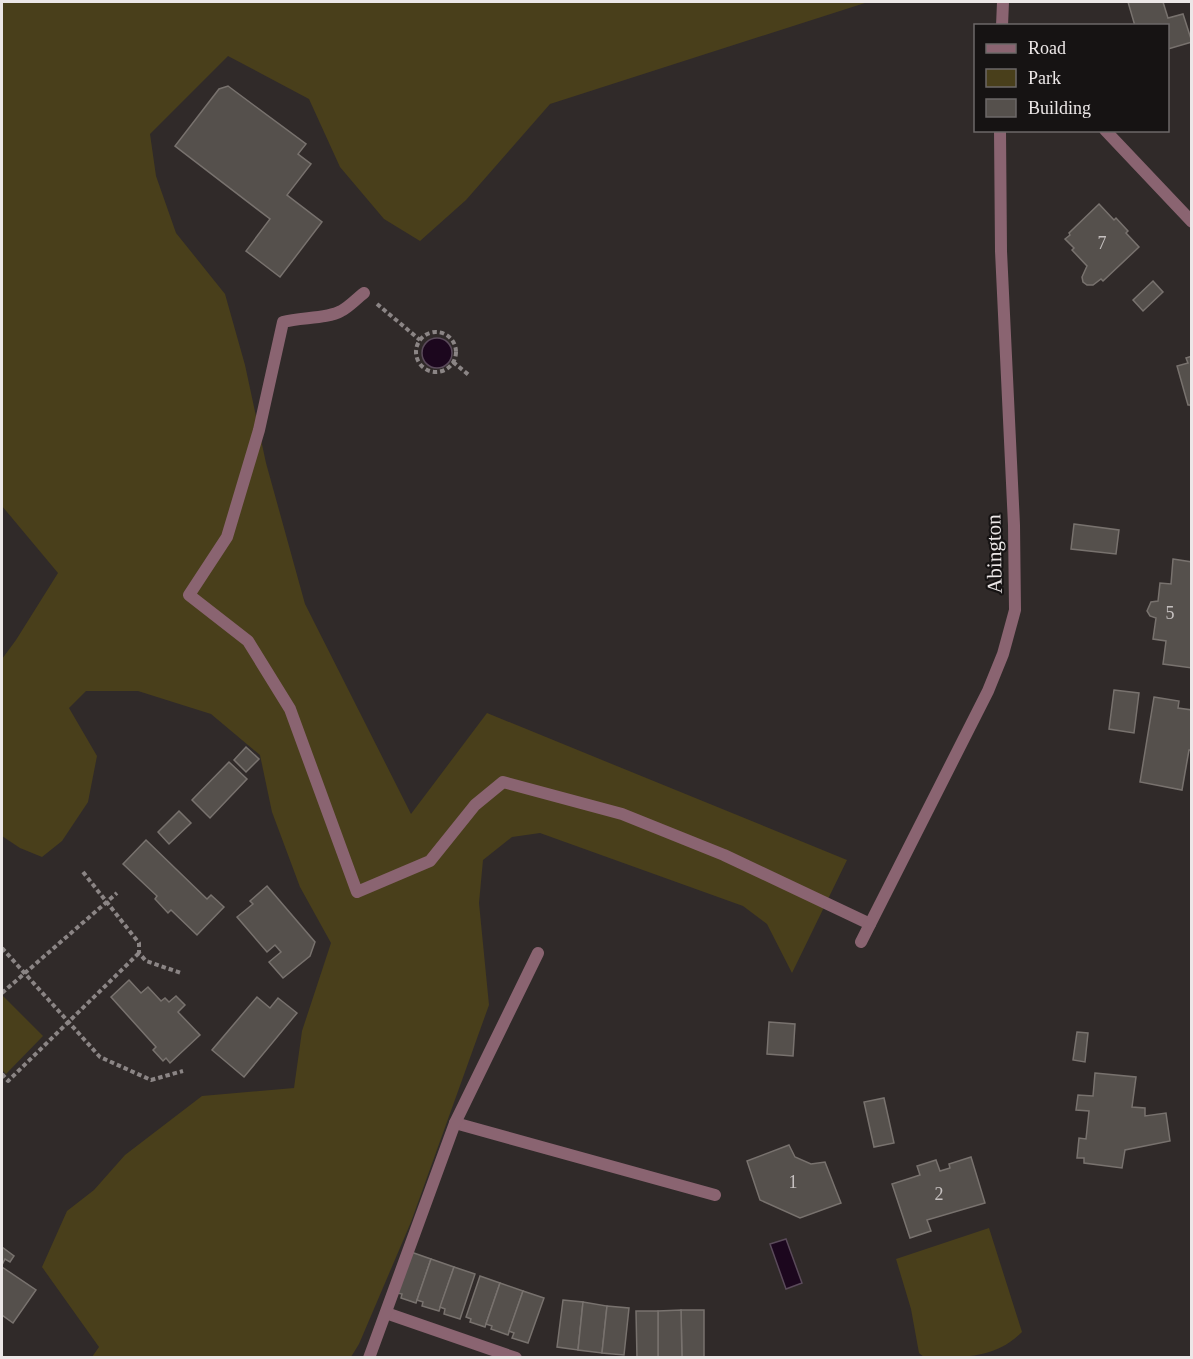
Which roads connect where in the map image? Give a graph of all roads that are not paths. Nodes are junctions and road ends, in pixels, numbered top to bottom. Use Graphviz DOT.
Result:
graph roads {
  1 [pos="1003,2"];
  2 [pos="1002,24"];
  3 [pos="1000,132"];
  4 [pos="1107,132"];
  5 [pos="1191,222"];
  6 [pos="364,293"];
  7 [pos="870,924"];
  8 [pos="861,942"];
  9 [pos="538,953"];
  10 [pos="455,1123"];
  11 [pos="715,1196"];
  12 [pos="386,1313"];
  13 [pos="369,1358"];
  14 [pos="516,1358"];
  1 -- 2 [label="street"];
  3 -- 7 [label="street, Abington"];
  4 -- 5 [label="street"];
  6 -- 7 [label="street"];
  7 -- 8 [label="street, Abington"];
  9 -- 10 [label="street"];
  10 -- 11 [label="street"];
  10 -- 12 [label="street"];
  12 -- 13 [label="street"];
  12 -- 14 [label="street"];
}
